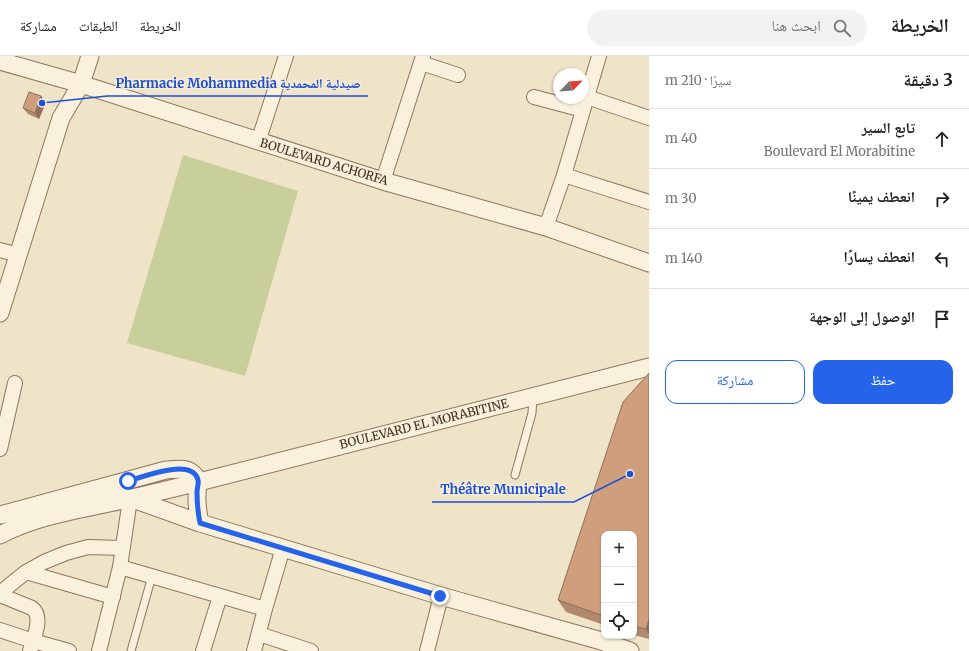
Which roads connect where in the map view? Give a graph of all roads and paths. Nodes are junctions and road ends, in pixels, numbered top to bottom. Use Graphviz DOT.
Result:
graph roads {
  1 [pos="90,56"];
  2 [pos="286,56"];
  3 [pos="599,56"];
  4 [pos="422,60"];
  5 [pos="0,61"];
  6 [pos="458,75"];
  7 [pos="81,84"];
  8 [pos="589,90"];
  9 [pos="534,97"];
  10 [pos="553,100"];
  11 [pos="585,104"];
  12 [pos="649,118"];
  13 [pos="258,142"];
  14 [pos="564,175"];
  15 [pos="383,181"];
  16 [pos="649,202"];
  17 [pos="546,227"];
  18 [pos="0,250"];
  19 [pos="18,255"];
  20 [pos="649,262"];
  21 [pos="0,313"];
  22 [pos="649,367"];
  23 [pos="15,383"];
  24 [pos="533,396"];
  25 [pos="0,449"];
  26 [pos="515,475"];
  27 [pos="199,482"];
  28 [pos="102,488"];
  29 [pos="130,498"];
  30 [pos="0,515"];
  31 [pos="200,523"];
  32 [pos="0,535"];
  33 [pos="123,548"];
  34 [pos="283,548"];
  35 [pos="120,567"];
  36 [pos="26,572"];
  37 [pos="152,576"];
  38 [pos="0,594"];
  39 [pos="220,596"];
  40 [pos="440,596"];
  41 [pos="113,597"];
  42 [pos="264,609"];
  43 [pos="0,630"];
  44 [pos="259,634"];
  45 [pos="596,645"];
  46 [pos="31,646"];
  47 [pos="308,650"];
  48 [pos="69,651"];
  49 [pos="99,651"];
  50 [pos="131,651"];
  51 [pos="203,651"];
  52 [pos="254,651"];
  53 [pos="427,651"];
  54 [pos="630,651"];
  1 -- 7 [label="street"];
  2 -- 13 [label="street"];
  3 -- 8 [label="street"];
  4 -- 6 [label="street"];
  4 -- 15 [label="street"];
  5 -- 7 [label="street, BOULEVARD ACHORFA"];
  7 -- 13 [label="street, BOULEVARD ACHORFA"];
  7 -- 19 [label="street"];
  9 -- 10 [label="street"];
  11 -- 12 [label="street"];
  11 -- 14 [label="street"];
  13 -- 15 [label="street, BOULEVARD ACHORFA"];
  14 -- 16 [label="street"];
  14 -- 17 [label="street"];
  15 -- 17 [label="street, BOULEVARD ACHORFA"];
  17 -- 20 [label="street, BOULEVARD ACHORFA"];
  18 -- 19 [label="street"];
  19 -- 21 [label="street"];
  22 -- 24 [label="street, BOULEVARD EL MORABITINE"];
  23 -- 25 [label="street"];
  24 -- 26 [label="lane"];
  24 -- 27 [label="street, BOULEVARD EL MORABITINE"];
  27 -- 28 [label="street"];
  27 -- 29 [label="street, BOULEVARD EL MORABITINE"];
  27 -- 31 [label="street"];
  28 -- 29 [label="street"];
  28 -- 30 [label="street"];
  29 -- 31 [label="street"];
  29 -- 32 [label="street, BOULEVARD EL MORABITINE"];
  29 -- 33 [label="street"];
  31 -- 34 [label="street"];
  33 -- 35 [label="street"];
  33 -- 36 [label="street"];
  34 -- 40 [label="street"];
  34 -- 42 [label="street"];
  35 -- 37 [label="street"];
  35 -- 41 [label="street"];
  36 -- 38 [label="street"];
  36 -- 41 [label="street"];
  37 -- 39 [label="street"];
  37 -- 50 [label="lane"];
  38 -- 46 [label="street"];
  39 -- 42 [label="street"];
  39 -- 51 [label="street"];
  40 -- 45 [label="street"];
  40 -- 53 [label="street"];
  41 -- 49 [label="street"];
  42 -- 44 [label="street"];
  43 -- 46 [label="street"];
  44 -- 47 [label="street"];
  44 -- 52 [label="street"];
  45 -- 54 [label="street"];
  46 -- 48 [label="street"];
}
